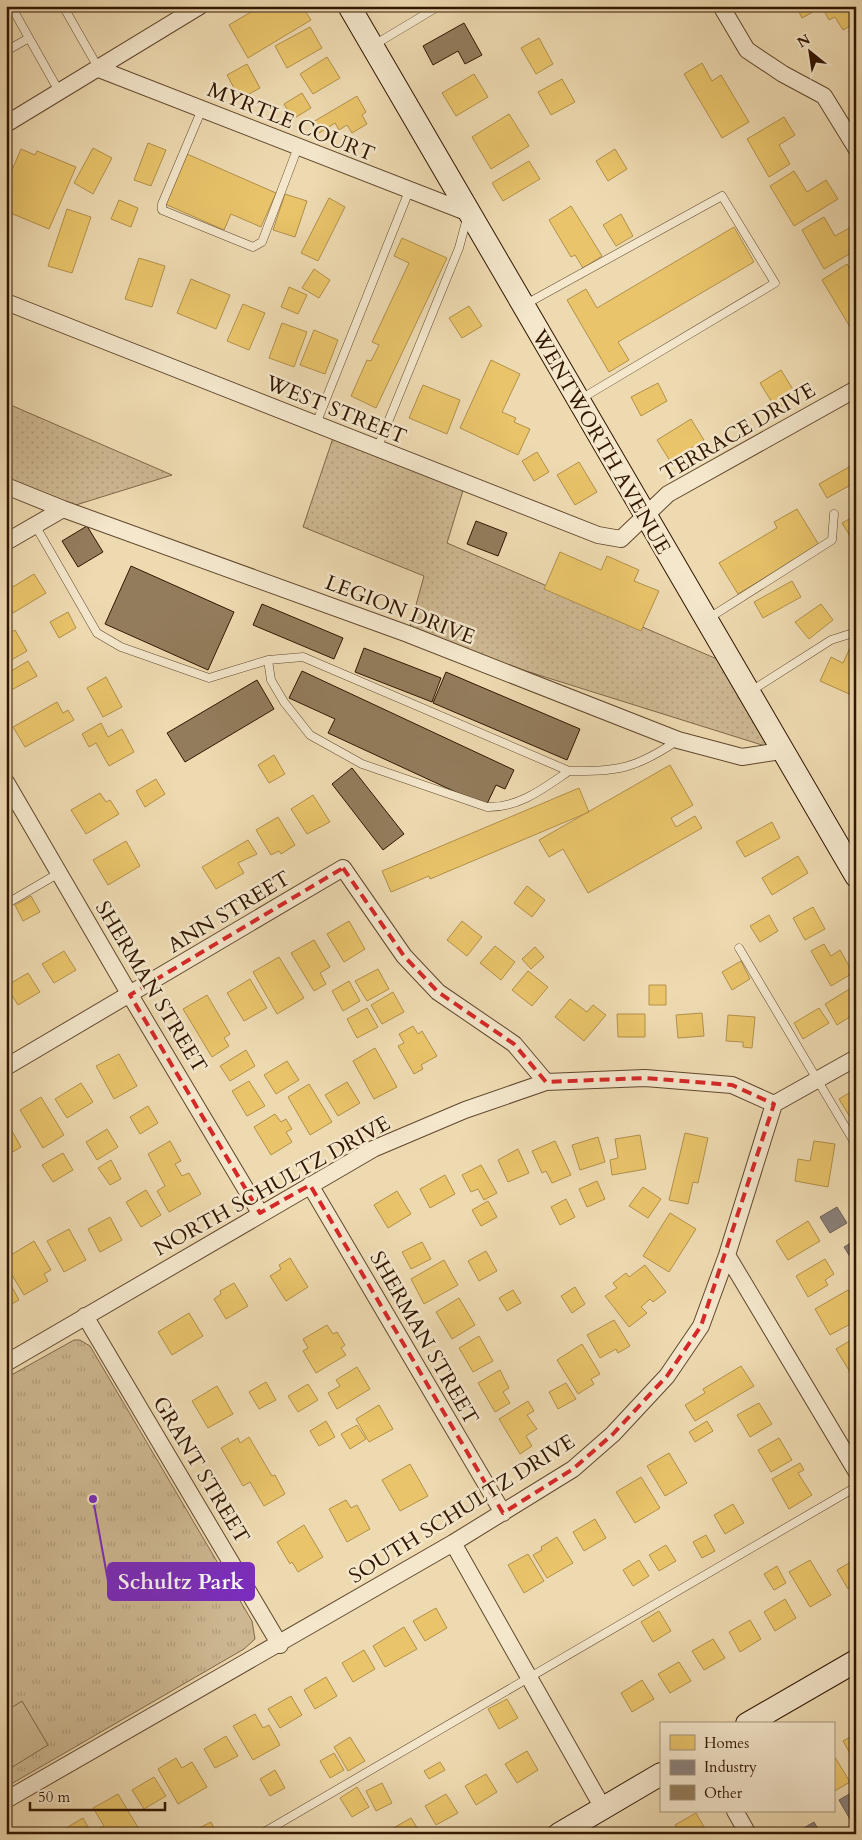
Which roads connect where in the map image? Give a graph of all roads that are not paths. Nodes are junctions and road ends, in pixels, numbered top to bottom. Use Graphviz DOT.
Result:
graph roads {
  1 [pos="10,6"];
  2 [pos="349,6"];
  3 [pos="439,6"];
  4 [pos="721,6"];
  5 [pos="65,7"];
  6 [pos="197,7"];
  7 [pos="29,38"];
  8 [pos="372,46"];
  9 [pos="6,51"];
  10 [pos="99,69"];
  11 [pos="60,93"];
  12 [pos="202,109"];
  13 [pos="6,124"];
  14 [pos="298,147"];
  15 [pos="856,148"];
  16 [pos="409,191"];
  17 [pos="468,213"];
  18 [pos="6,302"];
  19 [pos="523,306"];
  20 [pos="856,389"];
  21 [pos="578,401"];
  22 [pos="316,424"];
  23 [pos="377,449"];
  24 [pos="6,486"];
  25 [pos="63,509"];
  26 [pos="834,514"];
  27 [pos="645,517"];
  28 [pos="35,525"];
  29 [pos="6,542"];
  30 [pos="705,620"];
  31 [pos="856,632"];
  32 [pos="268,660"];
  33 [pos="747,693"];
  34 [pos="678,740"];
  35 [pos="782,752"];
  36 [pos="569,771"];
  37 [pos="6,782"];
  38 [pos="59,873"];
  39 [pos="856,876"];
  40 [pos="6,904"];
  41 [pos="739,948"];
  42 [pos="130,995"];
  43 [pos="856,1058"];
  44 [pos="6,1067"];
  45 [pos="818,1080"];
  46 [pos="546,1082"];
  47 [pos="774,1104"];
  48 [pos="856,1145"];
  49 [pos="310,1184"];
  50 [pos="260,1213"];
  51 [pos="727,1255"];
  52 [pos="85,1316"];
  53 [pos="6,1363"];
  54 [pos="856,1471"];
  55 [pos="856,1487"];
  56 [pos="503,1513"];
  57 [pos="453,1544"];
  58 [pos="280,1645"];
  59 [pos="856,1661"];
  60 [pos="529,1678"];
  61 [pos="751,1722"];
  62 [pos="660,1775"];
  63 [pos="6,1800"];
  64 [pos="602,1808"];
  65 [pos="736,1812"];
  66 [pos="856,1828"];
  67 [pos="261,1834"];
  68 [pos="559,1834"];
  69 [pos="748,1834"];
  70 [pos="846,1834"];
  1 -- 7 [label="lane"];
  2 -- 8 [label="street, WENTWORTH AVENUE"];
  3 -- 8 [label="lane"];
  4 -- 15 [label="street"];
  5 -- 10 [label="lane"];
  6 -- 10 [label="street"];
  7 -- 9 [label="lane"];
  7 -- 11 [label="lane"];
  8 -- 17 [label="street, WENTWORTH AVENUE"];
  10 -- 11 [label="street"];
  10 -- 12 [label="street, MYRTLE COURT"];
  11 -- 13 [label="street"];
  12 -- 14 [label="street, MYRTLE COURT"];
  12 -- 14 [label="lane"];
  14 -- 16 [label="street, MYRTLE COURT"];
  16 -- 17 [label="street, MYRTLE COURT"];
  16 -- 22 [label="lane"];
  17 -- 19 [label="street, WENTWORTH AVENUE"];
  17 -- 23 [label="lane"];
  18 -- 22 [label="street, WEST STREET"];
  19 -- 21 [label="street, WENTWORTH AVENUE"];
  19 -- 21 [label="lane"];
  20 -- 27 [label="street, TERRACE DRIVE"];
  21 -- 27 [label="street, WENTWORTH AVENUE"];
  22 -- 23 [label="street, WEST STREET"];
  23 -- 27 [label="street, WEST STREET"];
  24 -- 25 [label="street, LEGION DRIVE"];
  25 -- 28 [label="street"];
  25 -- 34 [label="street, LEGION DRIVE"];
  26 -- 30 [label="lane"];
  27 -- 30 [label="street, WENTWORTH AVENUE"];
  28 -- 29 [label="street"];
  28 -- 32 [label="lane"];
  30 -- 33 [label="street, WENTWORTH AVENUE"];
  31 -- 33 [label="lane"];
  32 -- 36 [label="lane"];
  32 -- 36 [label="lane"];
  33 -- 35 [label="street, WENTWORTH AVENUE"];
  34 -- 35 [label="street, LEGION DRIVE"];
  34 -- 36 [label="lane"];
  35 -- 39 [label="street, WENTWORTH AVENUE"];
  37 -- 38 [label="street, SHERMAN STREET"];
  38 -- 40 [label="lane"];
  38 -- 42 [label="street, SHERMAN STREET"];
  41 -- 45 [label="lane"];
  42 -- 44 [label="street, ANN STREET"];
  42 -- 46 [label="street, ANN STREET"];
  42 -- 50 [label="street, SHERMAN STREET"];
  43 -- 45 [label="street"];
  45 -- 47 [label="street"];
  45 -- 48 [label="lane"];
  46 -- 47 [label="street, NORTH SCHULTZ DRIVE"];
  46 -- 49 [label="street, NORTH SCHULTZ DRIVE"];
  47 -- 51 [label="street, SOUTH SCHULTZ DRIVE"];
  49 -- 50 [label="street, NORTH SCHULTZ DRIVE"];
  49 -- 56 [label="street, SHERMAN STREET"];
  50 -- 52 [label="street, NORTH SCHULTZ DRIVE"];
  51 -- 54 [label="street"];
  51 -- 56 [label="street, SOUTH SCHULTZ DRIVE"];
  52 -- 53 [label="street, NORTH SCHULTZ DRIVE"];
  52 -- 58 [label="street, GRANT STREET"];
  55 -- 60 [label="lane"];
  56 -- 57 [label="street, SOUTH SCHULTZ DRIVE"];
  57 -- 58 [label="street, SOUTH SCHULTZ DRIVE"];
  57 -- 60 [label="street"];
  58 -- 63 [label="street, SOUTH SCHULTZ DRIVE"];
  59 -- 61 [label="street"];
  60 -- 64 [label="street"];
  60 -- 67 [label="lane"];
  62 -- 64 [label="street"];
  64 -- 68 [label="street"];
  65 -- 69 [label="street"];
  66 -- 70 [label="lane"];
}
